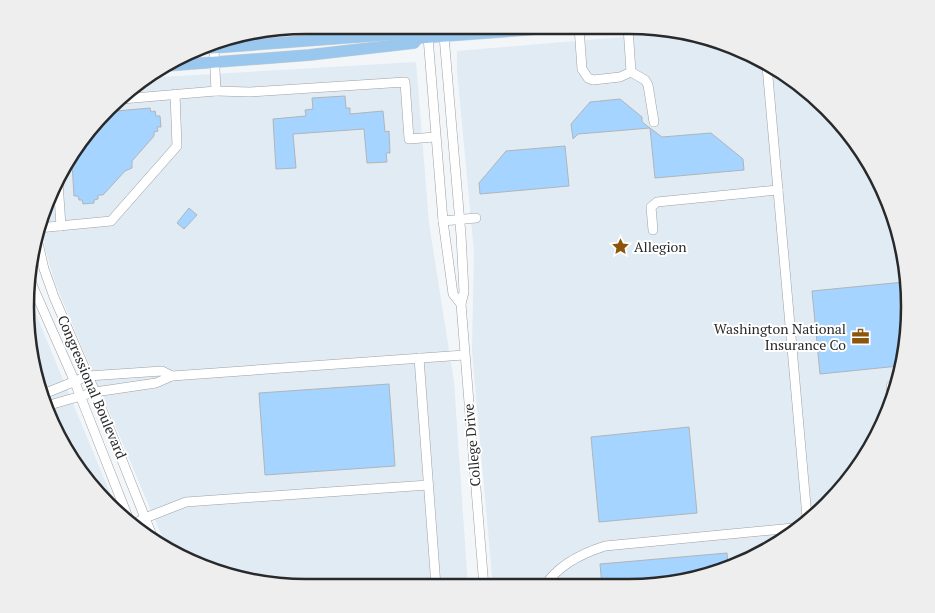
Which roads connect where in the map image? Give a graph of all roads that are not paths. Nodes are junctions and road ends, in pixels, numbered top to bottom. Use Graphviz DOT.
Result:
graph roads {
  1 [pos="411,34"];
  2 [pos="411,34"];
  3 [pos="471,34"];
  4 [pos="580,34"];
  5 [pos="628,34"];
  6 [pos="444,36"];
  7 [pos="423,38"];
  8 [pos="221,48"];
  9 [pos="214,50"];
  10 [pos="214,62"];
  11 [pos="181,65"];
  12 [pos="631,72"];
  13 [pos="768,72"];
  14 [pos="216,91"];
  15 [pos="175,94"];
  16 [pos="130,98"];
  17 [pos="654,122"];
  18 [pos="435,137"];
  19 [pos="778,190"];
  20 [pos="59,193"];
  21 [pos="476,218"];
  22 [pos="460,220"];
  23 [pos="443,221"];
  24 [pos="61,226"];
  25 [pos="46,227"];
  26 [pos="653,230"];
  27 [pos="39,251"];
  28 [pos="34,288"];
  29 [pos="460,304"];
  30 [pos="464,355"];
  31 [pos="419,358"];
  32 [pos="88,376"];
  33 [pos="172,376"];
  34 [pos="74,380"];
  35 [pos="47,392"];
  36 [pos="95,392"];
  37 [pos="80,396"];
  38 [pos="52,404"];
  39 [pos="428,486"];
  40 [pos="127,512"];
  41 [pos="807,513"];
  42 [pos="145,518"];
  43 [pos="138,522"];
  44 [pos="150,529"];
  45 [pos="787,529"];
  46 [pos="435,579"];
  47 [pos="483,579"];
  48 [pos="550,579"];
  1 -- 7 [label="main road"];
  2 -- 8 [label="main road"];
  3 -- 6 [label="main road"];
  4 -- 12 [label="street"];
  5 -- 12 [label="street"];
  6 -- 7 [label="main road"];
  6 -- 22 [label="street, College Drive"];
  7 -- 10 [label="main road"];
  7 -- 18 [label="street, College Drive"];
  9 -- 10 [label="street"];
  10 -- 11 [label="main road"];
  10 -- 14 [label="street"];
  12 -- 17 [label="street"];
  13 -- 19 [label="street"];
  14 -- 15 [label="street"];
  14 -- 18 [label="street"];
  15 -- 16 [label="street"];
  15 -- 24 [label="street"];
  18 -- 23 [label="street, College Drive"];
  19 -- 26 [label="street"];
  19 -- 41 [label="street"];
  20 -- 24 [label="street"];
  21 -- 22 [label="street"];
  22 -- 23 [label="street"];
  22 -- 29 [label="street, College Drive"];
  23 -- 29 [label="street, College Drive"];
  24 -- 25 [label="street"];
  27 -- 32 [label="street, Congressional Boulevard"];
  28 -- 34 [label="street, Congressional Boulevard"];
  29 -- 30 [label="street, College Drive"];
  30 -- 31 [label="street"];
  30 -- 47 [label="street, College Drive"];
  31 -- 33 [label="street"];
  31 -- 39 [label="street"];
  32 -- 33 [label="street"];
  32 -- 34 [label="street"];
  32 -- 36 [label="street, Congressional Boulevard"];
  33 -- 36 [label="street"];
  34 -- 35 [label="street"];
  34 -- 37 [label="street, Congressional Boulevard"];
  36 -- 37 [label="street"];
  36 -- 42 [label="street, Congressional Boulevard"];
  37 -- 38 [label="street"];
  37 -- 40 [label="street, Congressional Boulevard"];
  39 -- 42 [label="street"];
  39 -- 46 [label="street"];
  42 -- 43 [label="street"];
  42 -- 44 [label="street, Congressional Boulevard"];
  45 -- 48 [label="street"];
}
